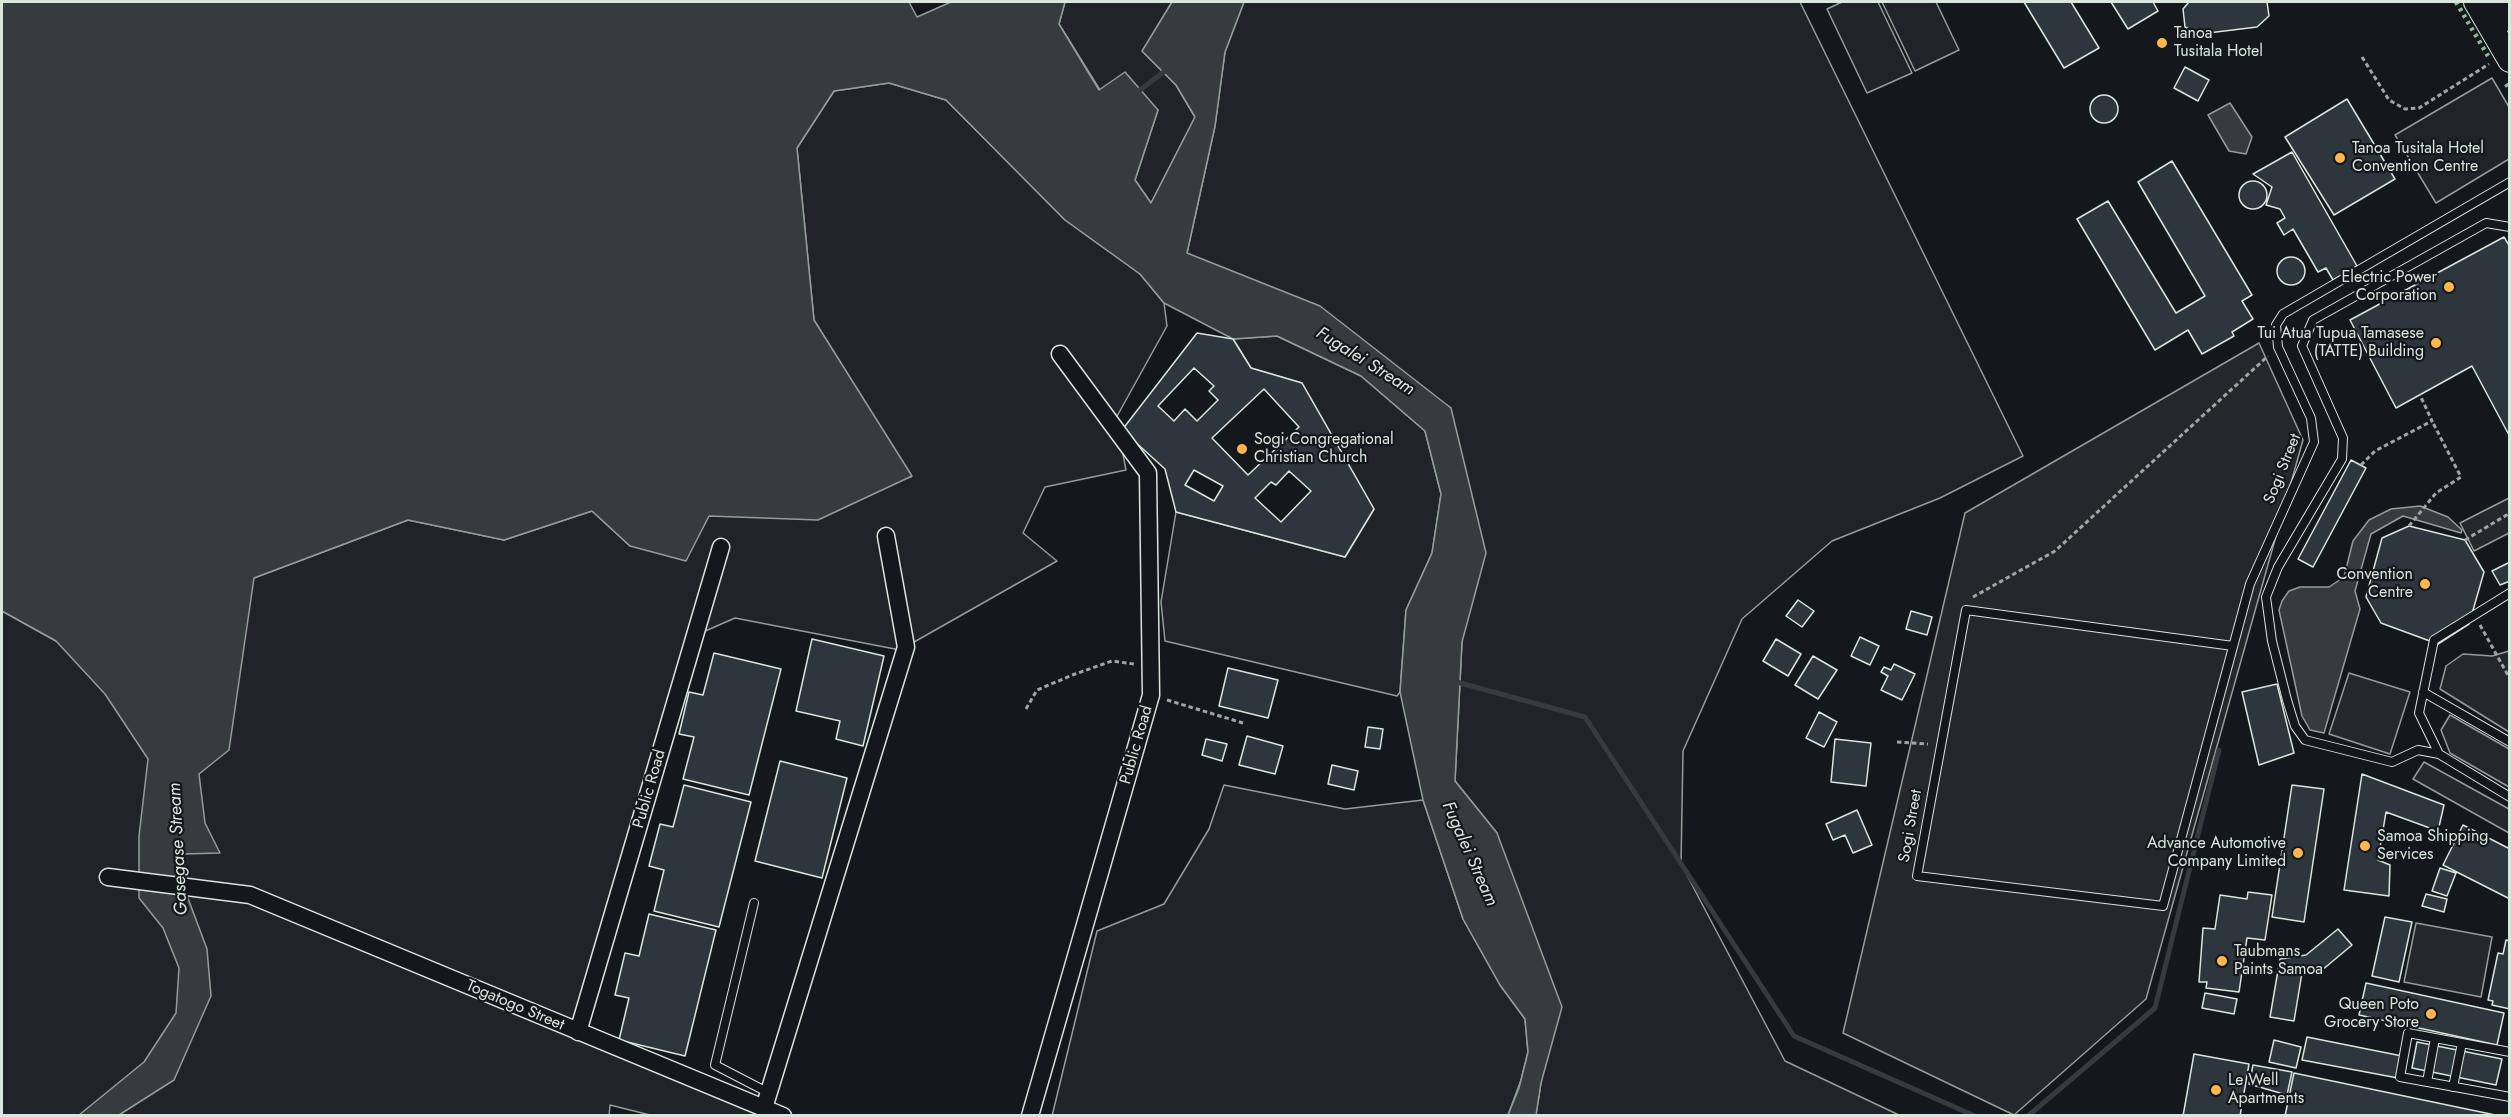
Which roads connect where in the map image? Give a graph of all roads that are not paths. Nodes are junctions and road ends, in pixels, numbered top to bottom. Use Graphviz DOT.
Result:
graph roads {
  1 [pos="2476,2"];
  2 [pos="2486,2"];
  3 [pos="2510,19"];
  4 [pos="2508,57"];
  5 [pos="2510,182"];
  6 [pos="2510,227"];
  7 [pos="1060,354"];
  8 [pos="886,536"];
  9 [pos="722,547"];
  10 [pos="2510,593"];
  11 [pos="2233,646"];
  12 [pos="2423,692"];
  13 [pos="2510,742"];
  14 [pos="2439,754"];
  15 [pos="2510,797"];
  16 [pos="108,878"];
  17 [pos="754,903"];
  18 [pos="578,1032"];
  19 [pos="2435,1038"];
  20 [pos="2462,1043"];
  21 [pos="2510,1052"];
  22 [pos="2427,1082"];
  23 [pos="2453,1087"];
  24 [pos="2510,1097"];
  25 [pos="767,1100"];
  26 [pos="783,1116"];
  27 [pos="1030,1116"];
  1 -- 4 [label="main road"];
  2 -- 3 [label="main road"];
  5 -- 11 [label="lane, Sogi Street"];
  6 -- 14 [label="lane"];
  7 -- 27 [label="street, Public Road"];
  8 -- 25 [label="street"];
  9 -- 18 [label="street, Public Road"];
  10 -- 12 [label="lane"];
  11 -- 11 [label="lane, Sogi Street"];
  12 -- 13 [label="lane"];
  12 -- 14 [label="lane"];
  14 -- 15 [label="lane"];
  16 -- 18 [label="street, Togatogo Street"];
  17 -- 25 [label="lane"];
  18 -- 25 [label="street, Togatogo Street"];
  19 -- 20 [label="lane"];
  19 -- 22 [label="lane"];
  19 -- 22 [label="lane"];
  20 -- 21 [label="lane"];
  20 -- 23 [label="lane"];
  22 -- 23 [label="lane"];
  23 -- 24 [label="lane"];
  25 -- 26 [label="street, Togatogo Street"];
}
